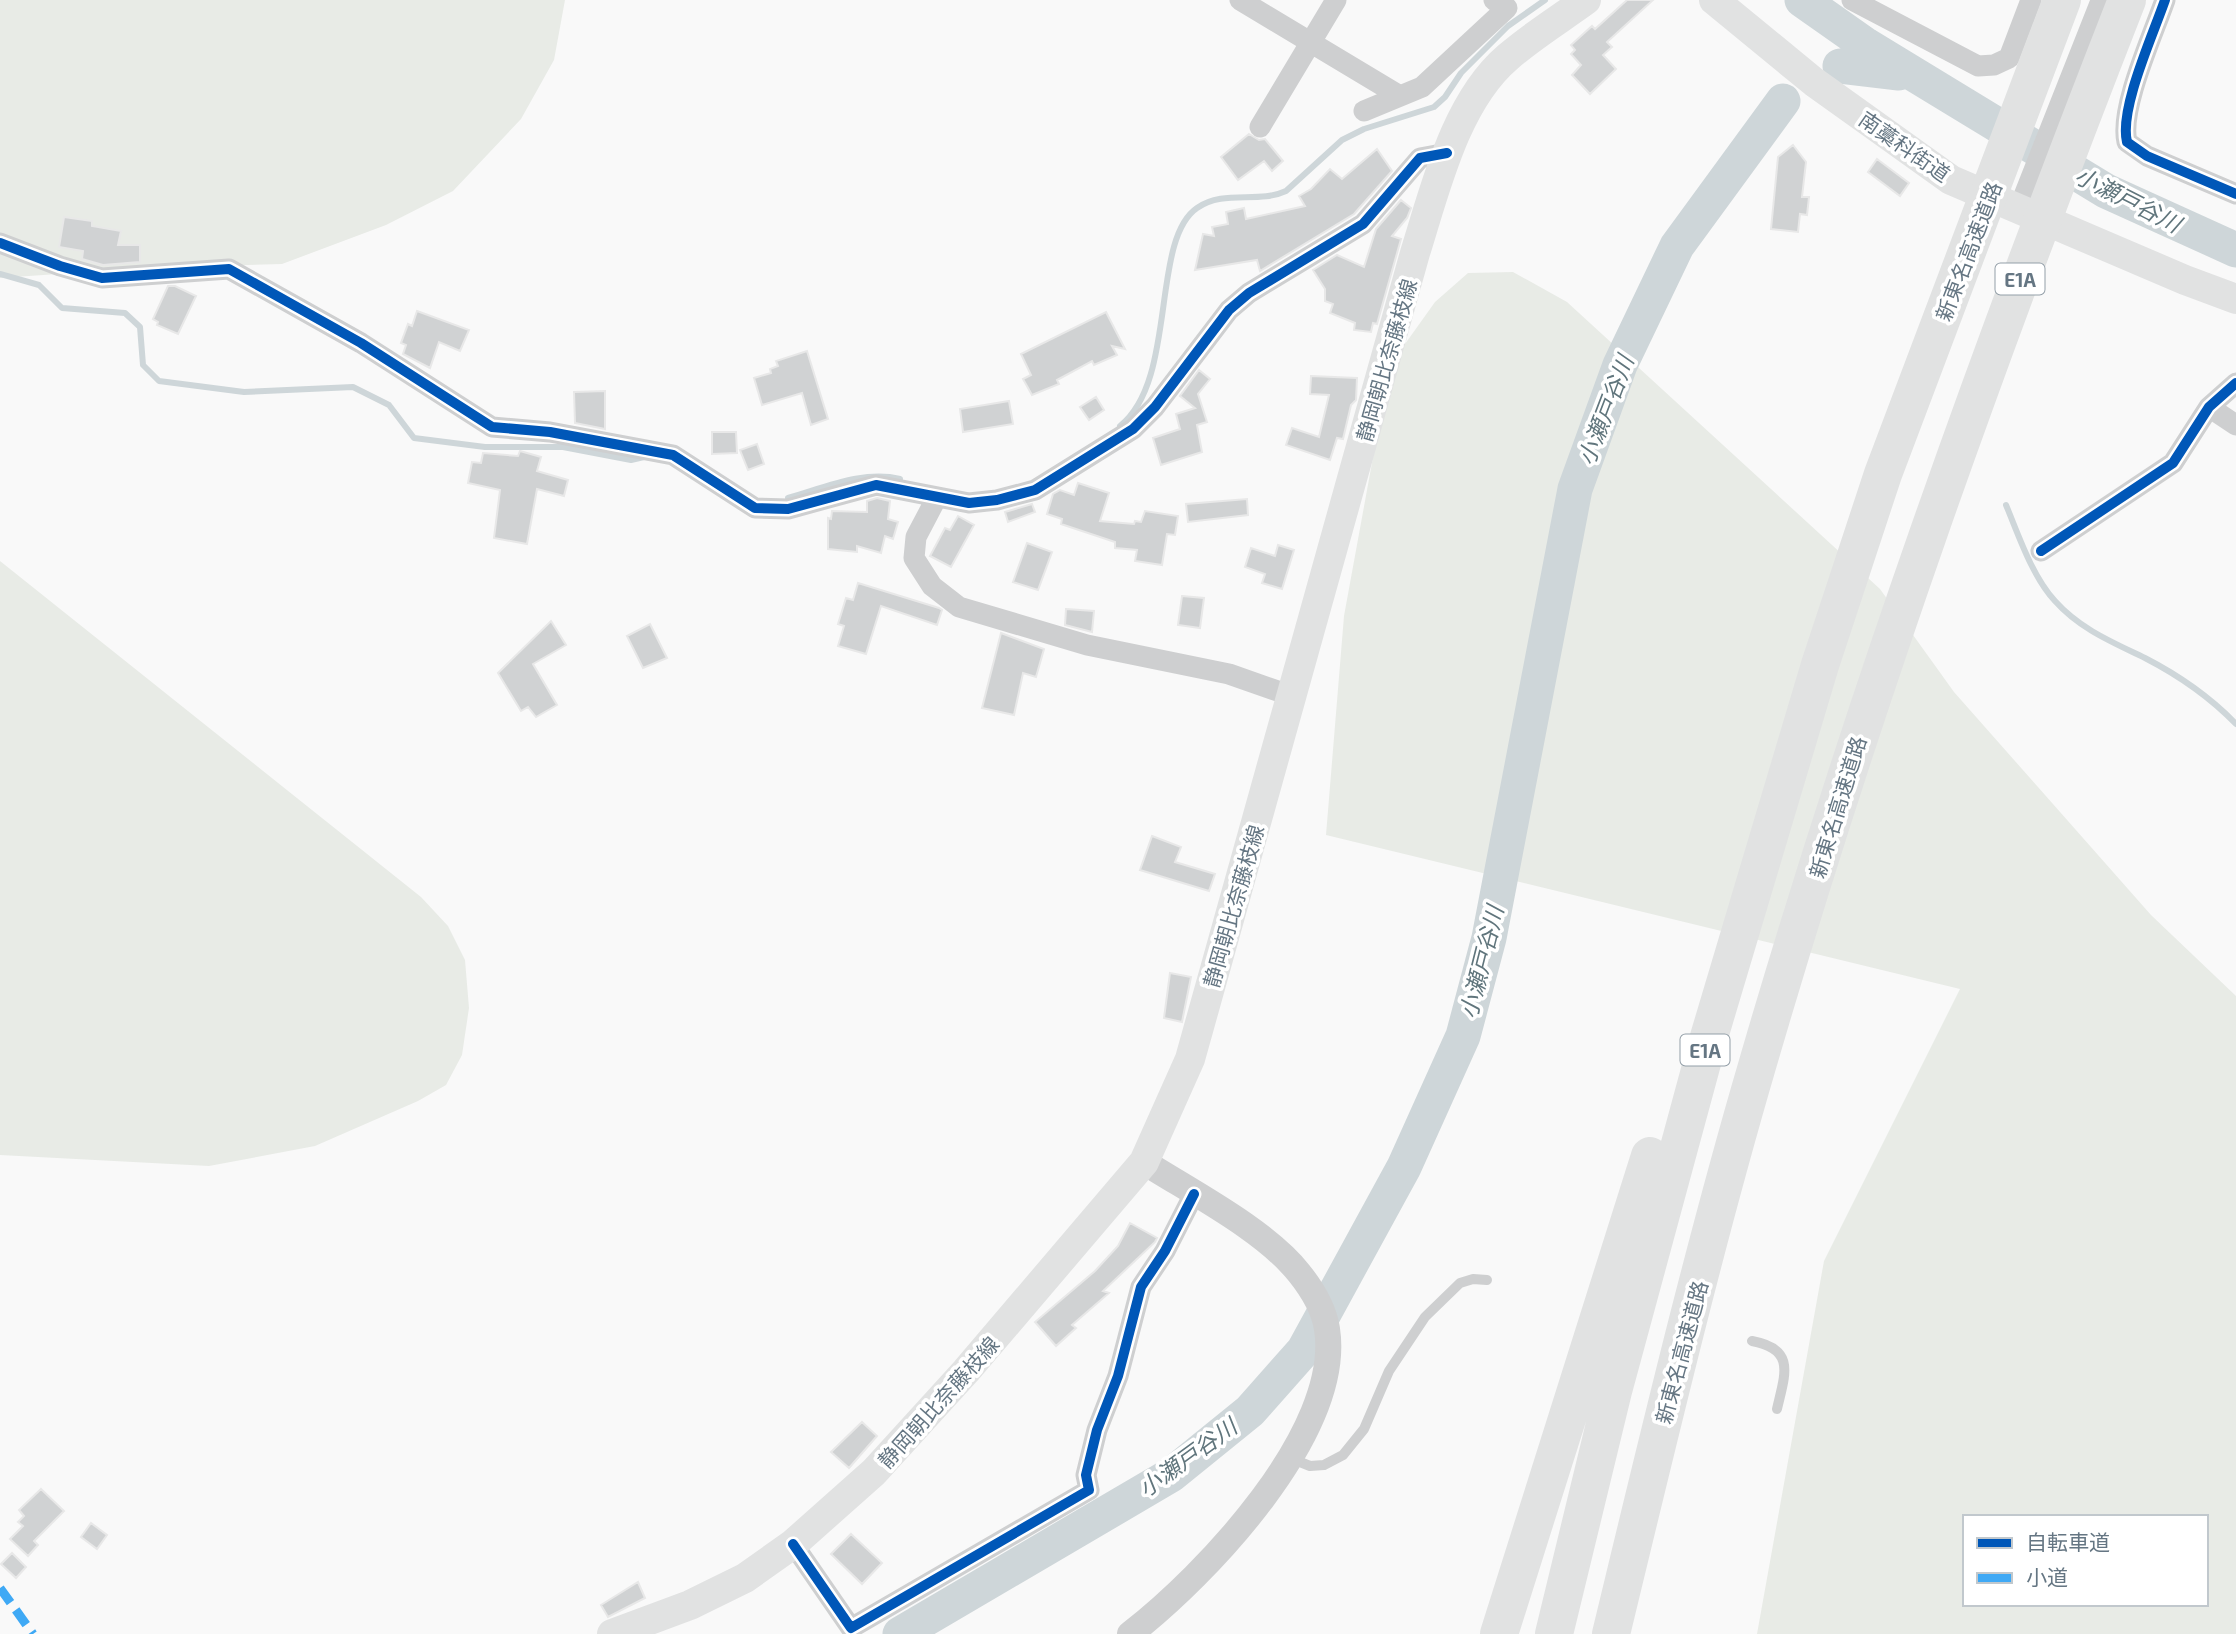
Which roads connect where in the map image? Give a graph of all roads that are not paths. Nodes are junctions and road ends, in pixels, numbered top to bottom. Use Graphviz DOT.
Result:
graph roads {
  1 [pos="1240,0"];
  2 [pos="1336,0"];
  3 [pos="1493,0"];
  4 [pos="1586,0"];
  5 [pos="1714,0"];
  6 [pos="1852,0"];
  7 [pos="2031,0"];
  8 [pos="2062,0"];
  9 [pos="2104,0"];
  10 [pos="2127,0"];
  11 [pos="2165,0"];
  12 [pos="1311,42"];
  13 [pos="1400,96"];
  14 [pos="1364,111"];
  15 [pos="1260,127"];
  16 [pos="1447,153"];
  17 [pos="2236,194"];
  18 [pos="2021,210"];
  19 [pos="0,243"];
  20 [pos="2236,299"];
  21 [pos="2236,383"];
  22 [pos="2209,407"];
  23 [pos="2236,425"];
  24 [pos="937,497"];
  25 [pos="2041,551"];
  26 [pos="1820,665"];
  27 [pos="1292,696"];
  28 [pos="1144,1162"];
  29 [pos="1194,1194"];
  30 [pos="1487,1280"];
  31 [pos="1752,1341"];
  32 [pos="1777,1409"];
  33 [pos="1290,1458"];
  34 [pos="793,1544"];
  35 [pos="612,1634"];
  36 [pos="1130,1634"];
  37 [pos="1499,1634"];
  38 [pos="1555,1634"];
  39 [pos="1611,1634"];
  1 -- 12 [label="street"];
  2 -- 12 [label="street"];
  3 -- 13 [label="street"];
  4 -- 16 [label="main road, 静岡朝比奈藤枝線"];
  5 -- 18 [label="main road, 南藁科街道"];
  6 -- 7 [label="street"];
  8 -- 26 [label="highway, 新東名高速道路 / E1A"];
  9 -- 18 [label="street"];
  10 -- 39 [label="highway, 新東名高速道路 / E1A"];
  11 -- 17 [label="street"];
  12 -- 13 [label="street"];
  12 -- 15 [label="street"];
  13 -- 14 [label="street"];
  16 -- 24 [label="street"];
  16 -- 27 [label="main road, 静岡朝比奈藤枝線"];
  18 -- 20 [label="main road, 南藁科街道"];
  19 -- 24 [label="street"];
  21 -- 22 [label="street"];
  22 -- 23 [label="street"];
  22 -- 25 [label="street"];
  24 -- 27 [label="street"];
  26 -- 37 [label="highway"];
  26 -- 38 [label="highway, 新東名高速道路 / E1A"];
  27 -- 28 [label="main road, 静岡朝比奈藤枝線"];
  28 -- 29 [label="street"];
  28 -- 34 [label="main road, 静岡朝比奈藤枝線"];
  29 -- 33 [label="street"];
  29 -- 34 [label="street"];
  30 -- 33 [label="lane"];
  31 -- 32 [label="lane"];
  33 -- 36 [label="street"];
  34 -- 35 [label="main road, 静岡朝比奈藤枝線"];
}
